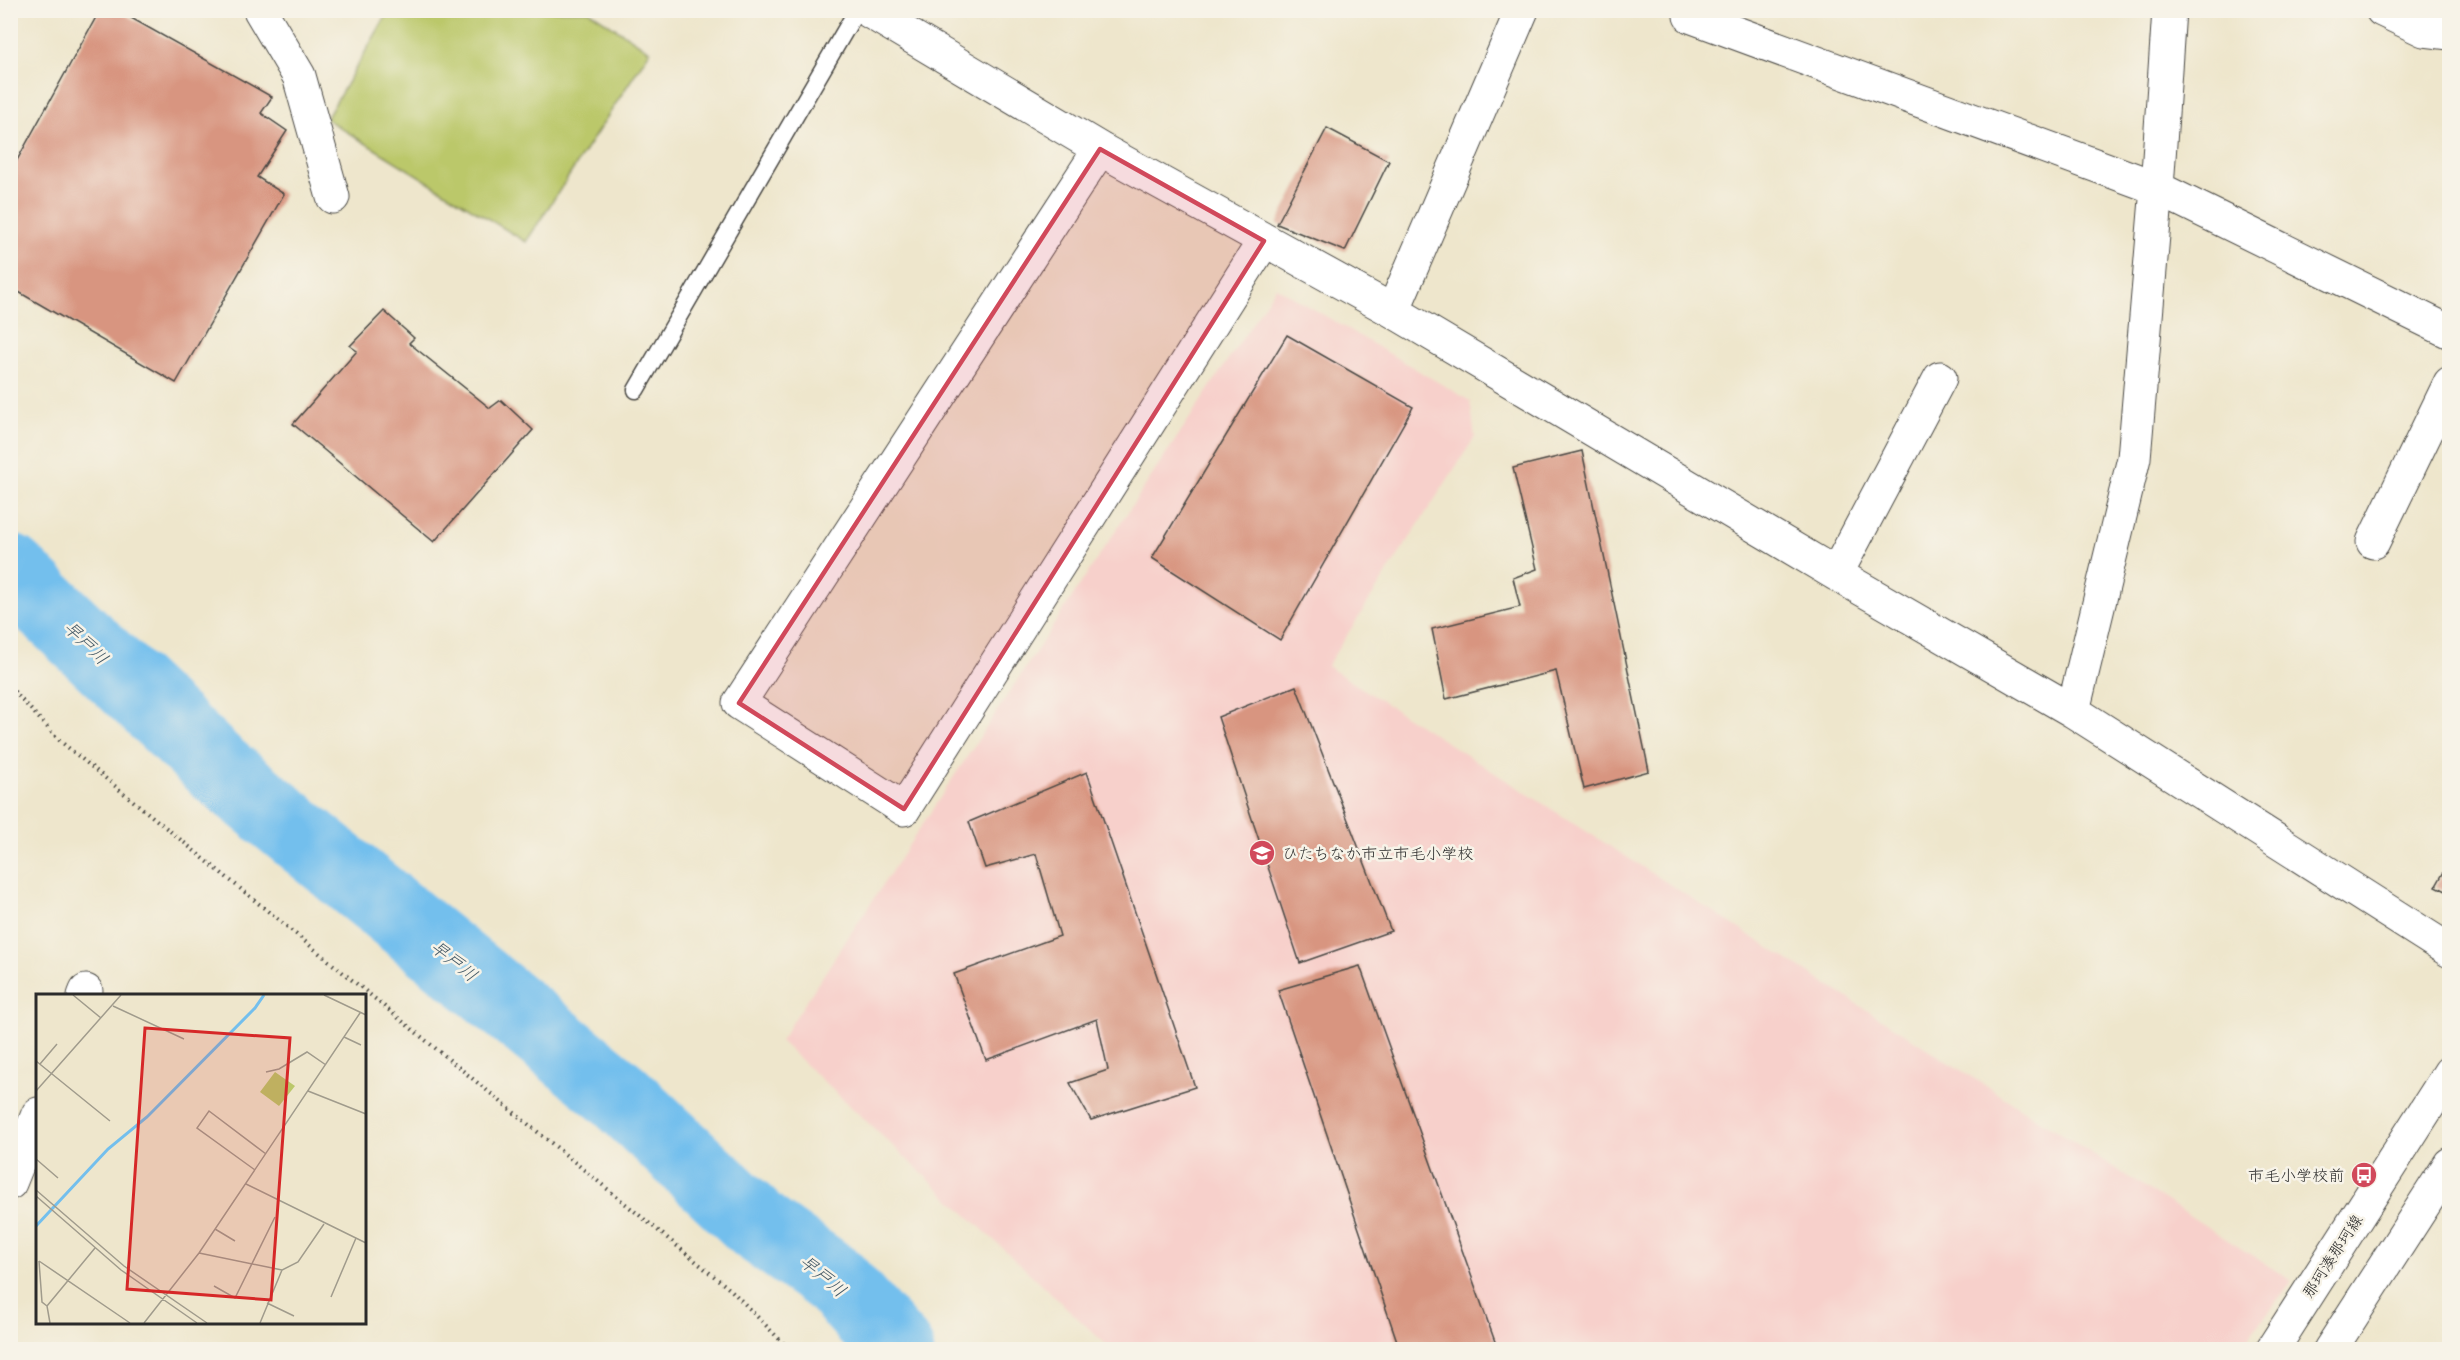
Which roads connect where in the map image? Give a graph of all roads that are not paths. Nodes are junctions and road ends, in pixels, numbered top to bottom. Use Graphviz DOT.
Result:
graph roads {
  1 [pos="260,10"];
  2 [pos="856,10"];
  3 [pos="867,10"];
  4 [pos="1522,10"];
  5 [pos="2169,10"];
  6 [pos="2382,10"];
  7 [pos="1690,16"];
  8 [pos="2450,33"];
  9 [pos="1100,149"];
  10 [pos="2157,188"];
  11 [pos="333,197"];
  12 [pos="1264,241"];
  13 [pos="1393,311"];
  14 [pos="2450,332"];
  15 [pos="1940,378"];
  16 [pos="2450,383"];
  17 [pos="636,390"];
  18 [pos="2373,542"];
  19 [pos="1836,574"];
  20 [pos="2073,711"];
  21 [pos="2450,951"];
  22 [pos="2450,1072"];
  23 [pos="36,1119"];
  24 [pos="2450,1164"];
  25 [pos="10,1183"];
  26 [pos="2272,1350"];
  27 [pos="2330,1350"];
  1 -- 11 [label="street"];
  2 -- 17 [label="lane"];
  3 -- 9 [label="street"];
  4 -- 13 [label="street"];
  5 -- 10 [label="street"];
  6 -- 8 [label="street"];
  7 -- 10 [label="street"];
  9 -- 12 [label="street"];
  9 -- 12 [label="street"];
  10 -- 14 [label="street"];
  10 -- 20 [label="street"];
  12 -- 13 [label="street"];
  13 -- 19 [label="street"];
  15 -- 19 [label="street"];
  16 -- 18 [label="street"];
  19 -- 20 [label="street"];
  20 -- 21 [label="street"];
  22 -- 26 [label="street, 那珂湊那珂線"];
  23 -- 25 [label="street"];
  24 -- 27 [label="street"];
}
